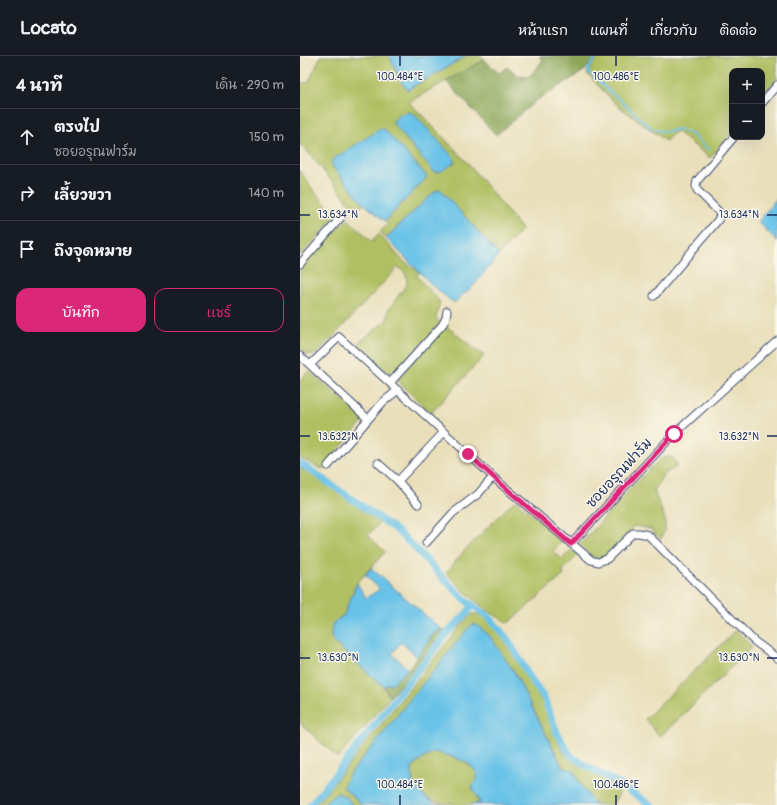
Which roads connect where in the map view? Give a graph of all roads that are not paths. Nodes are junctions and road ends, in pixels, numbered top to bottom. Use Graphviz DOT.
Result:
graph roads {
  1 [pos="777,85"];
  2 [pos="765,99"];
  3 [pos="731,140"];
  4 [pos="343,215"];
  5 [pos="300,264"];
  6 [pos="654,296"];
  7 [pos="447,311"];
  8 [pos="777,341"];
  9 [pos="300,356"];
  10 [pos="310,366"];
  11 [pos="390,383"];
  12 [pos="398,390"];
  13 [pos="368,419"];
  14 [pos="444,432"];
  15 [pos="378,463"];
  16 [pos="328,466"];
  17 [pos="493,477"];
  18 [pos="398,482"];
  19 [pos="418,504"];
  20 [pos="426,543"];
  21 [pos="571,544"];
  22 [pos="776,656"];
  1 -- 2 [label="street"];
  3 -- 6 [label="street"];
  4 -- 5 [label="street"];
  7 -- 11 [label="street"];
  8 -- 21 [label="street, ซอยอรุณฟาร์ม"];
  9 -- 10 [label="street"];
  10 -- 11 [label="street"];
  10 -- 13 [label="street"];
  11 -- 12 [label="street"];
  12 -- 13 [label="street"];
  12 -- 14 [label="street"];
  13 -- 16 [label="street"];
  14 -- 17 [label="street"];
  14 -- 18 [label="street"];
  15 -- 18 [label="street"];
  17 -- 20 [label="street"];
  17 -- 21 [label="street"];
  18 -- 19 [label="street"];
  21 -- 22 [label="street"];
}
